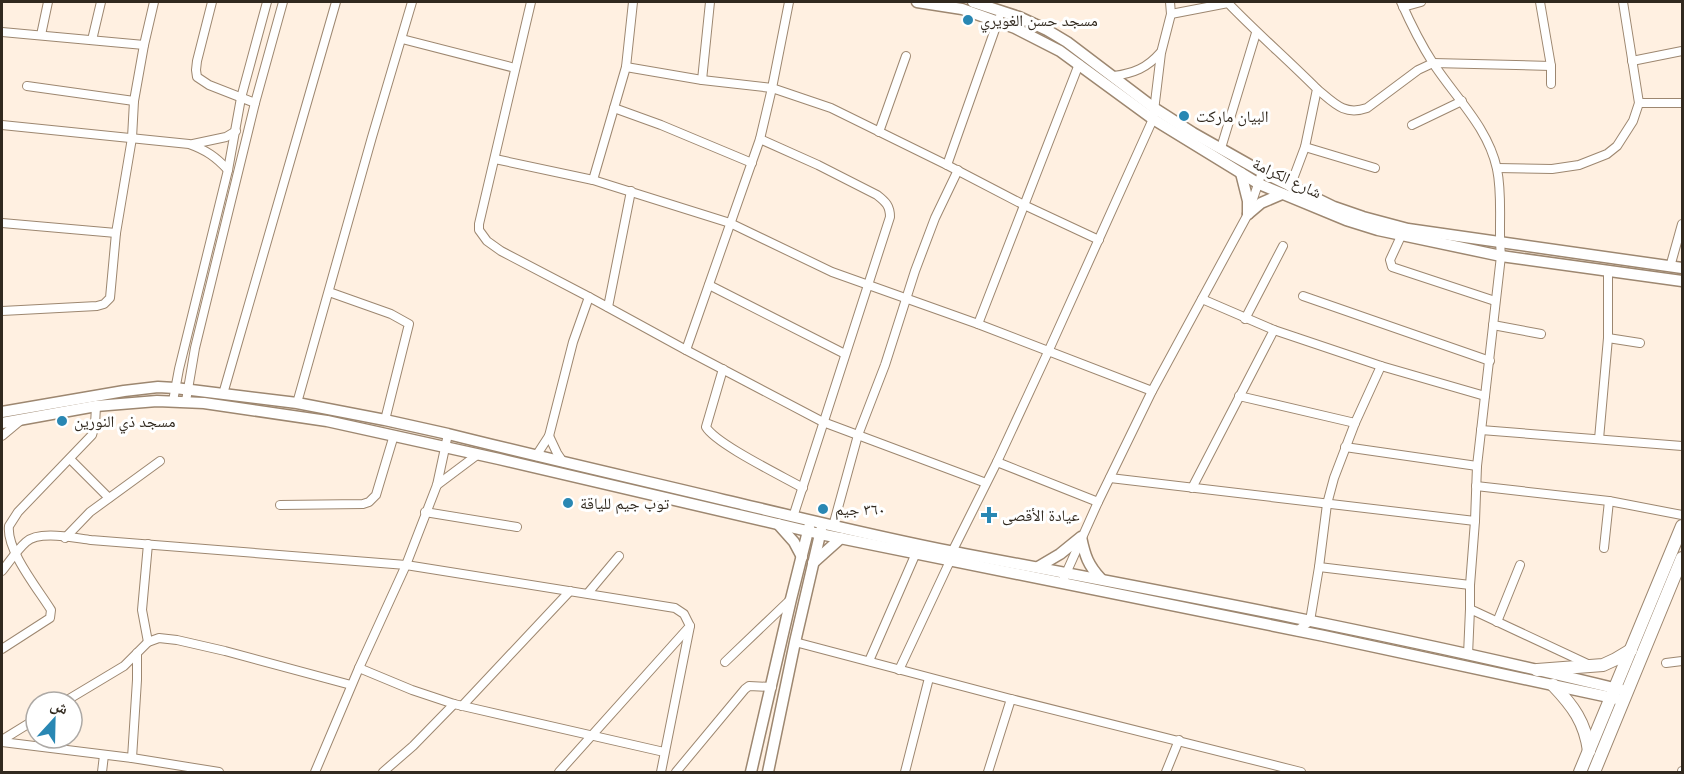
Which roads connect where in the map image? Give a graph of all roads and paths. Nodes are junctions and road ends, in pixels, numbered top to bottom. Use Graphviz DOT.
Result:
graph roads {
  1 [pos="48,2"];
  2 [pos="101,2"];
  3 [pos="154,2"];
  4 [pos="212,2"];
  5 [pos="267,2"];
  6 [pos="283,2"];
  7 [pos="336,2"];
  8 [pos="412,2"];
  9 [pos="531,2"];
  10 [pos="633,2"];
  11 [pos="710,2"];
  12 [pos="789,2"];
  13 [pos="917,2"];
  14 [pos="973,2"];
  15 [pos="1170,2"];
  16 [pos="1230,2"];
  17 [pos="1421,2"];
  18 [pos="1540,2"];
  19 [pos="1623,2"];
  20 [pos="936,3"];
  21 [pos="1402,4"];
  22 [pos="1171,14"];
  23 [pos="1000,16"];
  24 [pos="2,32"];
  25 [pos="1256,33"];
  26 [pos="41,35"];
  27 [pos="402,39"];
  28 [pos="92,40"];
  29 [pos="1067,42"];
  30 [pos="144,45"];
  31 [pos="1060,51"];
  32 [pos="1683,51"];
  33 [pos="1161,53"];
  34 [pos="906,56"];
  35 [pos="1632,61"];
  36 [pos="1433,63"];
  37 [pos="1079,64"];
  38 [pos="1551,66"];
  39 [pos="626,67"];
  40 [pos="515,68"];
  41 [pos="1114,76"];
  42 [pos="702,80"];
  43 [pos="1551,84"];
  44 [pos="27,86"];
  45 [pos="772,88"];
  46 [pos="1317,89"];
  47 [pos="241,98"];
  48 [pos="134,101"];
  49 [pos="1462,101"];
  50 [pos="255,103"];
  51 [pos="1683,103"];
  52 [pos="1639,104"];
  53 [pos="614,108"];
  54 [pos="1153,113"];
  55 [pos="2,125"];
  56 [pos="1412,125"];
  57 [pos="236,131"];
  58 [pos="879,132"];
  59 [pos="132,138"];
  60 [pos="759,139"];
  61 [pos="189,144"];
  62 [pos="1305,147"];
  63 [pos="1221,148"];
  64 [pos="495,159"];
  65 [pos="752,163"];
  66 [pos="948,165"];
  67 [pos="1375,168"];
  68 [pos="1497,168"];
  69 [pos="228,170"];
  70 [pos="958,170"];
  71 [pos="1262,172"];
  72 [pos="1241,173"];
  73 [pos="593,180"];
  74 [pos="1259,184"];
  75 [pos="1286,190"];
  76 [pos="631,191"];
  77 [pos="1024,206"];
  78 [pos="1248,214"];
  79 [pos="2,222"];
  80 [pos="730,224"];
  81 [pos="1683,224"];
  82 [pos="116,233"];
  83 [pos="1402,234"];
  84 [pos="1099,240"];
  85 [pos="1500,242"];
  86 [pos="1283,246"];
  87 [pos="1502,256"];
  88 [pos="1670,267"];
  89 [pos="1683,268"];
  90 [pos="1608,270"];
  91 [pos="1683,281"];
  92 [pos="709,285"];
  93 [pos="867,286"];
  94 [pos="329,292"];
  95 [pos="1303,296"];
  96 [pos="589,297"];
  97 [pos="1202,299"];
  98 [pos="906,300"];
  99 [pos="1495,301"];
  100 [pos="608,307"];
  101 [pos="2,311"];
  102 [pos="1245,319"];
  103 [pos="978,324"];
  104 [pos="1493,325"];
  105 [pos="1274,330"];
  106 [pos="1540,334"];
  107 [pos="1608,338"];
  108 [pos="1640,343"];
  109 [pos="686,350"];
  110 [pos="1048,351"];
  111 [pos="845,354"];
  112 [pos="1490,361"];
  113 [pos="1381,366"];
  114 [pos="723,369"];
  115 [pos="175,388"];
  116 [pos="187,389"];
  117 [pos="1152,391"];
  118 [pos="223,394"];
  119 [pos="1239,396"];
  120 [pos="1485,396"];
  121 [pos="173,400"];
  122 [pos="186,401"];
  123 [pos="297,403"];
  124 [pos="96,406"];
  125 [pos="2,412"];
  126 [pos="22,413"];
  127 [pos="385,420"];
  128 [pos="824,422"];
  129 [pos="2,423"];
  130 [pos="1355,423"];
  131 [pos="1481,430"];
  132 [pos="448,434"];
  133 [pos="394,435"];
  134 [pos="858,435"];
  135 [pos="2,436"];
  136 [pos="549,436"];
  137 [pos="1599,439"];
  138 [pos="1683,446"];
  139 [pos="445,447"];
  140 [pos="1345,447"];
  141 [pos="477,455"];
  142 [pos="536,456"];
  143 [pos="70,459"];
  144 [pos="160,461"];
  145 [pos="563,462"];
  146 [pos="997,462"];
  147 [pos="1477,466"];
  148 [pos="1110,478"];
  149 [pos="986,483"];
  150 [pos="436,485"];
  151 [pos="1476,486"];
  152 [pos="803,488"];
  153 [pos="1192,488"];
  154 [pos="109,498"];
  155 [pos="1609,501"];
  156 [pos="1098,502"];
  157 [pos="1327,504"];
  158 [pos="280,505"];
  159 [pos="426,512"];
  160 [pos="1683,514"];
  161 [pos="793,517"];
  162 [pos="1475,521"];
  163 [pos="778,524"];
  164 [pos="809,526"];
  165 [pos="1683,526"];
  166 [pos="517,527"];
  167 [pos="825,528"];
  168 [pos="1081,537"];
  169 [pos="65,538"];
  170 [pos="842,538"];
  171 [pos="148,544"];
  172 [pos="1604,548"];
  173 [pos="916,553"];
  174 [pos="16,555"];
  175 [pos="619,556"];
  176 [pos="951,556"];
  177 [pos="802,557"];
  178 [pos="1683,558"];
  179 [pos="813,563"];
  180 [pos="406,565"];
  181 [pos="1520,565"];
  182 [pos="1038,567"];
  183 [pos="1319,567"];
  184 [pos="2,571"];
  185 [pos="1066,572"];
  186 [pos="1101,580"];
  187 [pos="1061,584"];
  188 [pos="1470,585"];
  189 [pos="570,591"];
  190 [pos="588,593"];
  191 [pos="791,599"];
  192 [pos="1470,609"];
  193 [pos="1310,621"];
  194 [pos="1497,622"];
  195 [pos="690,626"];
  196 [pos="1297,631"];
  197 [pos="148,642"];
  198 [pos="795,642"];
  199 [pos="2,649"];
  200 [pos="1631,650"];
  201 [pos="137,653"];
  202 [pos="1468,655"];
  203 [pos="869,661"];
  204 [pos="1683,661"];
  205 [pos="726,662"];
  206 [pos="1666,663"];
  207 [pos="1593,666"];
  208 [pos="359,668"];
  209 [pos="900,669"];
  210 [pos="1537,670"];
  211 [pos="929,678"];
  212 [pos="351,685"];
  213 [pos="1553,685"];
  214 [pos="772,687"];
  215 [pos="84,690"];
  216 [pos="1612,692"];
  217 [pos="1626,696"];
  218 [pos="1011,699"];
  219 [pos="458,705"];
  220 [pos="24,727"];
  221 [pos="593,736"];
  222 [pos="1179,740"];
  223 [pos="2,741"];
  224 [pos="1589,751"];
  225 [pos="664,752"];
  226 [pos="104,755"];
  227 [pos="132,758"];
  228 [pos="102,772"];
  229 [pos="219,772"];
  230 [pos="315,772"];
  231 [pos="383,772"];
  232 [pos="559,772"];
  233 [pos="661,772"];
  234 [pos="676,772"];
  235 [pos="752,772"];
  236 [pos="768,772"];
  237 [pos="905,772"];
  238 [pos="988,772"];
  239 [pos="1166,772"];
  240 [pos="1301,772"];
  241 [pos="1580,772"];
  242 [pos="1594,772"];
  1 -- 26 [label="street"];
  2 -- 28 [label="street"];
  3 -- 30 [label="street"];
  4 -- 47 [label="street"];
  5 -- 47 [label="street"];
  6 -- 50 [label="street"];
  7 -- 118 [label="street"];
  8 -- 27 [label="street"];
  9 -- 40 [label="street"];
  10 -- 39 [label="street"];
  11 -- 42 [label="street"];
  12 -- 45 [label="street"];
  13 -- 20 [label="street, شارع الكرامة"];
  14 -- 23 [label="street, شارع الكرامة"];
  15 -- 22 [label="street"];
  16 -- 22 [label="street"];
  16 -- 25 [label="street"];
  17 -- 21 [label="street"];
  18 -- 38 [label="street"];
  19 -- 35 [label="street"];
  20 -- 23 [label="street, شارع الكرامة"];
  21 -- 36 [label="street"];
  22 -- 33 [label="street"];
  23 -- 29 [label="street, شارع الكرامة"];
  23 -- 31 [label="street, شارع الكرامة"];
  23 -- 66 [label="street"];
  24 -- 26 [label="street"];
  25 -- 46 [label="street"];
  25 -- 63 [label="street"];
  26 -- 28 [label="street"];
  27 -- 40 [label="street"];
  27 -- 94 [label="street"];
  28 -- 30 [label="street"];
  29 -- 31 [label="street"];
  29 -- 41 [label="street, شارع الكرامة"];
  30 -- 48 [label="street"];
  31 -- 37 [label="street, شارع الكرامة"];
  32 -- 35 [label="street"];
  33 -- 41 [label="street"];
  33 -- 54 [label="street"];
  34 -- 58 [label="street"];
  35 -- 52 [label="street"];
  36 -- 38 [label="street"];
  36 -- 46 [label="street"];
  36 -- 49 [label="street"];
  37 -- 54 [label="street, شارع الكرامة"];
  37 -- 77 [label="street"];
  38 -- 43 [label="street"];
  39 -- 42 [label="street"];
  39 -- 53 [label="street"];
  40 -- 64 [label="street"];
  41 -- 54 [label="street, شارع الكرامة"];
  42 -- 45 [label="street"];
  44 -- 48 [label="street"];
  45 -- 58 [label="street"];
  45 -- 60 [label="street"];
  46 -- 62 [label="street"];
  47 -- 50 [label="street"];
  47 -- 57 [label="street"];
  48 -- 59 [label="street"];
  49 -- 56 [label="street"];
  49 -- 68 [label="street"];
  50 -- 116 [label="street"];
  51 -- 52 [label="street"];
  52 -- 68 [label="street"];
  53 -- 65 [label="street"];
  53 -- 73 [label="street"];
  54 -- 63 [label="street, شارع الكرامة"];
  54 -- 72 [label="street, شارع الكرامة"];
  54 -- 84 [label="street"];
  55 -- 59 [label="street"];
  57 -- 61 [label="street"];
  57 -- 69 [label="street"];
  58 -- 66 [label="street"];
  59 -- 61 [label="street"];
  59 -- 82 [label="street"];
  60 -- 65 [label="street"];
  60 -- 93 [label="street"];
  61 -- 69 [label="street"];
  62 -- 67 [label="street"];
  62 -- 75 [label="street"];
  63 -- 71 [label="street, شارع الكرامة"];
  64 -- 73 [label="street"];
  64 -- 96 [label="street"];
  65 -- 80 [label="street"];
  66 -- 70 [label="street"];
  68 -- 85 [label="street"];
  69 -- 115 [label="street"];
  70 -- 77 [label="street"];
  70 -- 98 [label="street"];
  71 -- 74 [label="street"];
  71 -- 75 [label="street, شارع الكرامة"];
  72 -- 74 [label="street, شارع الكرامة"];
  72 -- 78 [label="street"];
  73 -- 76 [label="street"];
  74 -- 75 [label="street, شارع الكرامة"];
  74 -- 78 [label="street"];
  75 -- 78 [label="street"];
  75 -- 83 [label="street, شارع الكرامة"];
  75 -- 85 [label="street, شارع الكرامة"];
  76 -- 80 [label="street"];
  76 -- 100 [label="street"];
  77 -- 84 [label="street"];
  77 -- 103 [label="street"];
  78 -- 97 [label="street"];
  79 -- 82 [label="street"];
  80 -- 92 [label="street"];
  80 -- 93 [label="street"];
  81 -- 88 [label="street"];
  82 -- 101 [label="street"];
  83 -- 87 [label="street, شارع الكرامة"];
  83 -- 99 [label="street"];
  84 -- 110 [label="street"];
  85 -- 87 [label="street"];
  85 -- 88 [label="street, شارع الكرامة"];
  86 -- 102 [label="street"];
  87 -- 90 [label="street, شارع الكرامة"];
  87 -- 99 [label="street"];
  88 -- 89 [label="street, شارع الكرامة"];
  90 -- 91 [label="street, شارع الكرامة"];
  90 -- 107 [label="street"];
  92 -- 109 [label="street"];
  92 -- 111 [label="street"];
  93 -- 98 [label="street"];
  93 -- 111 [label="street"];
  94 -- 123 [label="street"];
  94 -- 127 [label="street"];
  95 -- 112 [label="street"];
  96 -- 100 [label="street"];
  96 -- 136 [label="street"];
  97 -- 102 [label="street"];
  97 -- 117 [label="street"];
  98 -- 103 [label="street"];
  98 -- 134 [label="street"];
  99 -- 104 [label="street"];
  100 -- 109 [label="street"];
  102 -- 105 [label="street"];
  103 -- 110 [label="street"];
  104 -- 106 [label="street"];
  104 -- 112 [label="street"];
  105 -- 113 [label="street"];
  105 -- 119 [label="street"];
  107 -- 108 [label="street"];
  107 -- 137 [label="street"];
  109 -- 114 [label="street"];
  110 -- 117 [label="street"];
  110 -- 146 [label="street"];
  111 -- 128 [label="street"];
  112 -- 120 [label="street"];
  113 -- 120 [label="street"];
  113 -- 130 [label="street"];
  114 -- 128 [label="street"];
  114 -- 152 [label="street"];
  115 -- 116 [label="street"];
  115 -- 121 [label="street"];
  115 -- 126 [label="street"];
  116 -- 118 [label="street"];
  116 -- 122 [label="street"];
  117 -- 148 [label="street"];
  118 -- 123 [label="street"];
  119 -- 130 [label="street"];
  119 -- 153 [label="street"];
  120 -- 131 [label="street"];
  121 -- 122 [label="street"];
  121 -- 124 [label="street"];
  122 -- 133 [label="street"];
  123 -- 127 [label="street"];
  124 -- 126 [label="street"];
  124 -- 143 [label="street"];
  125 -- 126 [label="street"];
  126 -- 129 [label="street"];
  126 -- 135 [label="street"];
  127 -- 132 [label="street"];
  128 -- 134 [label="street"];
  128 -- 152 [label="street"];
  130 -- 140 [label="street"];
  131 -- 137 [label="street"];
  131 -- 147 [label="street"];
  132 -- 139 [label="street"];
  132 -- 142 [label="street"];
  133 -- 139 [label="street"];
  133 -- 158 [label="street"];
  134 -- 149 [label="street"];
  134 -- 167 [label="street"];
  136 -- 142 [label="street"];
  136 -- 145 [label="street"];
  137 -- 138 [label="street"];
  139 -- 141 [label="street"];
  139 -- 150 [label="street"];
  140 -- 147 [label="street"];
  140 -- 157 [label="street"];
  141 -- 150 [label="street"];
  141 -- 163 [label="street"];
  142 -- 145 [label="street"];
  143 -- 154 [label="street"];
  143 -- 174 [label="street"];
  144 -- 154 [label="street"];
  145 -- 161 [label="street"];
  146 -- 149 [label="street"];
  146 -- 156 [label="street"];
  147 -- 151 [label="street"];
  148 -- 153 [label="street"];
  148 -- 156 [label="street"];
  149 -- 176 [label="street"];
  150 -- 159 [label="street"];
  151 -- 155 [label="street"];
  151 -- 162 [label="street"];
  152 -- 161 [label="street"];
  153 -- 157 [label="street"];
  154 -- 169 [label="street"];
  155 -- 160 [label="street"];
  155 -- 172 [label="street"];
  156 -- 168 [label="street"];
  157 -- 162 [label="street"];
  157 -- 183 [label="street"];
  159 -- 166 [label="street"];
  159 -- 180 [label="street"];
  161 -- 164 [label="street"];
  162 -- 188 [label="street"];
  163 -- 164 [label="street"];
  163 -- 177 [label="street"];
  164 -- 167 [label="street"];
  164 -- 177 [label="street"];
  165 -- 200 [label="main road"];
  167 -- 170 [label="street"];
  167 -- 176 [label="street"];
  167 -- 179 [label="street"];
  168 -- 182 [label="street"];
  168 -- 185 [label="street"];
  168 -- 186 [label="street"];
  169 -- 171 [label="street"];
  169 -- 174 [label="street"];
  170 -- 173 [label="street"];
  170 -- 179 [label="street"];
  171 -- 180 [label="street"];
  171 -- 197 [label="street"];
  173 -- 176 [label="street"];
  173 -- 203 [label="street"];
  174 -- 184 [label="street"];
  174 -- 199 [label="street"];
  175 -- 190 [label="street"];
  176 -- 182 [label="street"];
  176 -- 187 [label="street"];
  176 -- 209 [label="street"];
  177 -- 191 [label="street"];
  178 -- 217 [label="main road"];
  179 -- 198 [label="street"];
  180 -- 189 [label="street"];
  180 -- 208 [label="street"];
  181 -- 194 [label="street"];
  182 -- 185 [label="street"];
  183 -- 188 [label="street"];
  183 -- 193 [label="street"];
  185 -- 186 [label="street"];
  185 -- 187 [label="street"];
  186 -- 193 [label="street"];
  187 -- 196 [label="street"];
  188 -- 192 [label="street"];
  189 -- 190 [label="street"];
  189 -- 219 [label="street"];
  190 -- 195 [label="street"];
  191 -- 205 [label="street"];
  191 -- 214 [label="street"];
  192 -- 194 [label="street"];
  192 -- 202 [label="street"];
  193 -- 196 [label="street"];
  193 -- 202 [label="street"];
  194 -- 207 [label="street"];
  195 -- 221 [label="street"];
  195 -- 225 [label="street"];
  196 -- 213 [label="street"];
  197 -- 201 [label="street"];
  197 -- 212 [label="street"];
  198 -- 203 [label="street"];
  198 -- 236 [label="street"];
  200 -- 207 [label="main road"];
  200 -- 216 [label="main road"];
  201 -- 215 [label="street"];
  201 -- 227 [label="street"];
  202 -- 210 [label="street"];
  203 -- 209 [label="street"];
  204 -- 206 [label="street"];
  207 -- 210 [label="main road"];
  208 -- 212 [label="street"];
  208 -- 219 [label="street"];
  209 -- 211 [label="street"];
  210 -- 216 [label="street"];
  211 -- 218 [label="street"];
  211 -- 237 [label="street"];
  212 -- 230 [label="street"];
  213 -- 216 [label="street"];
  213 -- 224 [label="main road"];
  214 -- 234 [label="street"];
  214 -- 235 [label="street"];
  216 -- 217 [label="street"];
  216 -- 224 [label="main road"];
  217 -- 242 [label="main road"];
  218 -- 222 [label="street"];
  218 -- 238 [label="street"];
  219 -- 221 [label="street"];
  219 -- 231 [label="street"];
  220 -- 223 [label="street"];
  221 -- 225 [label="street"];
  221 -- 232 [label="street"];
  222 -- 239 [label="street"];
  222 -- 240 [label="street"];
  223 -- 226 [label="street"];
  224 -- 241 [label="main road"];
  225 -- 233 [label="street"];
  226 -- 227 [label="street"];
  226 -- 228 [label="street"];
  227 -- 229 [label="street"];
}
